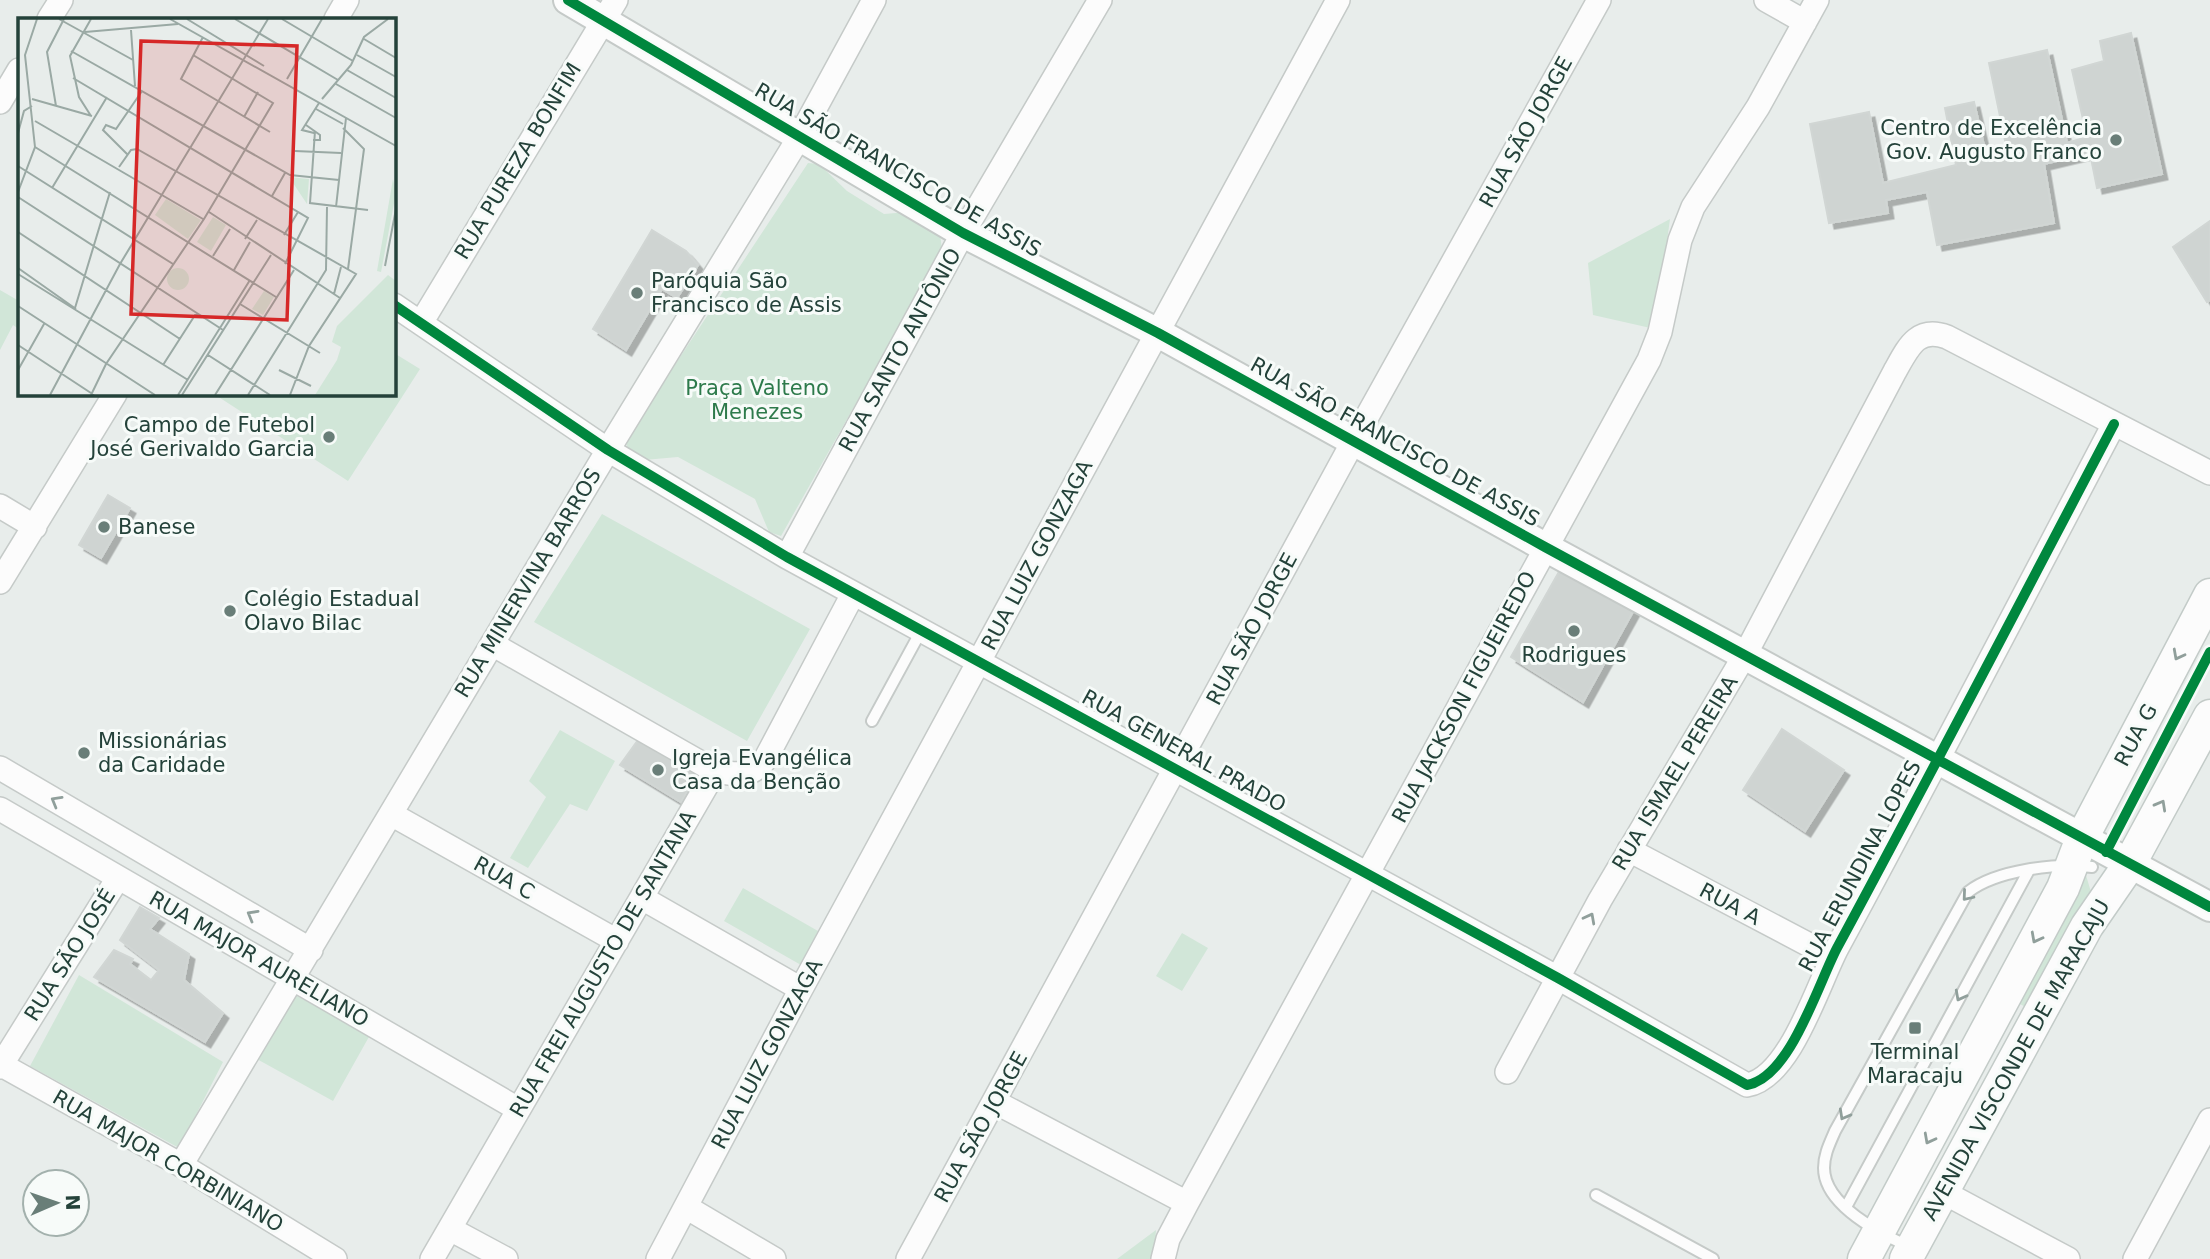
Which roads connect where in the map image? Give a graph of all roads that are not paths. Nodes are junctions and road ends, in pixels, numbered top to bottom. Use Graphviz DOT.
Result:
graph roads {
  1 [pos="61,0"];
  2 [pos="347,0"];
  3 [pos="568,0"];
  4 [pos="874,0"];
  5 [pos="1100,0"];
  6 [pos="1338,0"];
  7 [pos="1599,0"];
  8 [pos="1766,0"];
  9 [pos="1817,0"];
  10 [pos="609,11"];
  11 [pos="51,18"];
  12 [pos="337,18"];
  13 [pos="1805,22"];
  14 [pos="14,70"];
  15 [pos="0,102"];
  16 [pos="800,136"];
  17 [pos="963,233"];
  18 [pos="396,306"];
  19 [pos="421,323"];
  20 [pos="1158,333"];
  21 [pos="114,396"];
  22 [pos="2114,424"];
  23 [pos="1354,440"];
  24 [pos="608,450"];
  25 [pos="2210,472"];
  26 [pos="0,506"];
  27 [pos="35,527"];
  28 [pos="1545,547"];
  29 [pos="787,557"];
  30 [pos="0,582"];
  31 [pos="853,594"];
  32 [pos="2210,595"];
  33 [pos="921,631"];
  34 [pos="492,644"];
  35 [pos="1746,653"];
  36 [pos="979,662"];
  37 [pos="2210,716"];
  38 [pos="872,721"];
  39 [pos="1939,758"];
  40 [pos="0,768"];
  41 [pos="1177,769"];
  42 [pos="715,771"];
  43 [pos="0,808"];
  44 [pos="391,814"];
  45 [pos="1629,850"];
  46 [pos="2078,862"];
  47 [pos="2129,865"];
  48 [pos="2028,872"];
  49 [pos="1368,874"];
  50 [pos="118,878"];
  51 [pos="642,898"];
  52 [pos="2210,907"];
  53 [pos="2087,926"];
  54 [pos="617,941"];
  55 [pos="311,950"];
  56 [pos="1832,957"];
  57 [pos="1558,978"];
  58 [pos="293,979"];
  59 [pos="801,989"];
  60 [pos="0,1065"];
  61 [pos="1507,1072"];
  62 [pos="1742,1085"];
  63 [pos="995,1102"];
  64 [pos="519,1109"];
  65 [pos="2210,1120"];
  66 [pos="181,1165"];
  67 [pos="1943,1192"];
  68 [pos="1596,1195"];
  69 [pos="1187,1203"];
  70 [pos="686,1207"];
  71 [pos="1846,1207"];
  72 [pos="450,1229"];
  73 [pos="1871,1246"];
  74 [pos="1166,1249"];
  75 [pos="1909,1253"];
  76 [pos="335,1259"];
  77 [pos="432,1259"];
  78 [pos="506,1259"];
  79 [pos="659,1259"];
  80 [pos="774,1259"];
  81 [pos="908,1259"];
  82 [pos="1713,1259"];
  83 [pos="2068,1259"];
  84 [pos="2135,1259"];
  1 -- 11 [label="street"];
  2 -- 12 [label="street"];
  3 -- 10 [label="street, RUA SÃO FRANCISCO DE ASSIS"];
  4 -- 16 [label="street, RUA MINERVINA BARROS"];
  5 -- 17 [label="street, RUA SANTO ANTÔNIO"];
  6 -- 20 [label="street, RUA LUIZ GONZAGA"];
  7 -- 23 [label="street, RUA SÃO JORGE"];
  8 -- 13 [label="street"];
  9 -- 13 [label="street, RUA JACKSON FIGUEIREDO"];
  10 -- 16 [label="street, RUA SÃO FRANCISCO DE ASSIS"];
  10 -- 19 [label="street, RUA PUREZA BONFIM"];
  13 -- 28 [label="street, RUA JACKSON FIGUEIREDO"];
  14 -- 15 [label="street"];
  16 -- 17 [label="street, RUA SÃO FRANCISCO DE ASSIS"];
  16 -- 24 [label="street, RUA MINERVINA BARROS"];
  17 -- 20 [label="street, RUA SÃO FRANCISCO DE ASSIS"];
  17 -- 29 [label="street, RUA SANTO ANTÔNIO"];
  18 -- 19 [label="street, RUA GENERAL PRADO"];
  19 -- 24 [label="street, RUA GENERAL PRADO"];
  20 -- 23 [label="street, RUA SÃO FRANCISCO DE ASSIS"];
  20 -- 36 [label="street, RUA LUIZ GONZAGA"];
  21 -- 27 [label="street"];
  22 -- 25 [label="street"];
  22 -- 35 [label="street, RUA ISMAEL PEREIRA"];
  22 -- 39 [label="street, RUA ERUNDINA LOPES"];
  23 -- 28 [label="street, RUA SÃO FRANCISCO DE ASSIS"];
  23 -- 41 [label="street, RUA SÃO JORGE"];
  24 -- 29 [label="street, RUA GENERAL PRADO"];
  24 -- 34 [label="street, RUA MINERVINA BARROS"];
  26 -- 27 [label="street"];
  27 -- 30 [label="street"];
  28 -- 35 [label="street, RUA SÃO FRANCISCO DE ASSIS"];
  28 -- 49 [label="street, RUA JACKSON FIGUEIREDO"];
  29 -- 31 [label="street, RUA GENERAL PRADO"];
  31 -- 33 [label="street, RUA GENERAL PRADO"];
  31 -- 42 [label="street"];
  32 -- 46 [label="main road, RUA G, one-way"];
  33 -- 36 [label="street, RUA GENERAL PRADO"];
  33 -- 38 [label="lane"];
  34 -- 42 [label="street"];
  34 -- 44 [label="street, RUA MINERVINA BARROS"];
  35 -- 39 [label="street, RUA SÃO FRANCISCO DE ASSIS"];
  35 -- 45 [label="street, RUA ISMAEL PEREIRA"];
  36 -- 41 [label="street, RUA GENERAL PRADO"];
  36 -- 59 [label="street, RUA LUIZ GONZAGA"];
  47 -- 37 [label="main road, AVENIDA VISCONDE DE MARACAJU, one-way"];
  39 -- 46 [label="street, RUA SÃO FRANCISCO DE ASSIS"];
  39 -- 56 [label="street, RUA ERUNDINA LOPES"];
  55 -- 40 [label="street, RUA MAJOR AURELIANO, one-way"];
  41 -- 49 [label="street, RUA GENERAL PRADO"];
  41 -- 63 [label="street, RUA SÃO JORGE"];
  42 -- 51 [label="street, RUA FREI AUGUSTO DE SANTANA"];
  43 -- 50 [label="street, RUA MAJOR AURELIANO"];
  44 -- 54 [label="street, RUA C"];
  44 -- 55 [label="street, RUA MINERVINA BARROS"];
  45 -- 56 [label="street, RUA A"];
  57 -- 45 [label="street, RUA ISMAEL PEREIRA, one-way"];
  46 -- 47 [label="street, RUA SÃO FRANCISCO DE ASSIS"];
  46 -- 48 [label="lane"];
  46 -- 53 [label="main road"];
  46 -- 73 [label="main road, AVENIDA VISCONDE DE MARACAJU, one-way"];
  47 -- 52 [label="street, RUA SÃO FRANCISCO DE ASSIS"];
  47 -- 53 [label="main road, AVENIDA VISCONDE DE MARACAJU"];
  48 -- 71 [label="lane, one-way"];
  48 -- 71 [label="lane, one-way"];
  49 -- 57 [label="street, RUA GENERAL PRADO"];
  49 -- 69 [label="street, RUA JACKSON FIGUEIREDO"];
  50 -- 58 [label="street, RUA MAJOR AURELIANO"];
  50 -- 60 [label="street, RUA SÃO JOSÉ"];
  51 -- 54 [label="street, RUA FREI AUGUSTO DE SANTANA"];
  51 -- 59 [label="street"];
  53 -- 67 [label="main road, AVENIDA VISCONDE DE MARACAJU"];
  54 -- 64 [label="street, RUA FREI AUGUSTO DE SANTANA"];
  55 -- 58 [label="street, RUA MINERVINA BARROS"];
  56 -- 62 [label="street, RUA ERUNDINA LOPES"];
  57 -- 61 [label="street, RUA ISMAEL PEREIRA"];
  57 -- 62 [label="street, RUA GENERAL PRADO"];
  58 -- 64 [label="street, RUA MAJOR AURELIANO"];
  58 -- 66 [label="street, RUA MINERVINA BARROS"];
  59 -- 70 [label="street, RUA LUIZ GONZAGA"];
  60 -- 66 [label="street, RUA MAJOR CORBINIANO"];
  63 -- 69 [label="street"];
  63 -- 81 [label="street, RUA SÃO JORGE"];
  64 -- 72 [label="street, RUA FREI AUGUSTO DE SANTANA"];
  65 -- 84 [label="street"];
  66 -- 76 [label="street, RUA MAJOR CORBINIANO"];
  67 -- 75 [label="main road, AVENIDA VISCONDE DE MARACAJU"];
  67 -- 83 [label="street"];
  68 -- 82 [label="lane"];
  69 -- 74 [label="street, RUA JACKSON FIGUEIREDO"];
  70 -- 79 [label="street, RUA LUIZ GONZAGA"];
  70 -- 80 [label="street"];
  71 -- 73 [label="lane"];
  72 -- 77 [label="street, RUA FREI AUGUSTO DE SANTANA"];
  72 -- 78 [label="street"];
  73 -- 75 [label="lane"];
}
